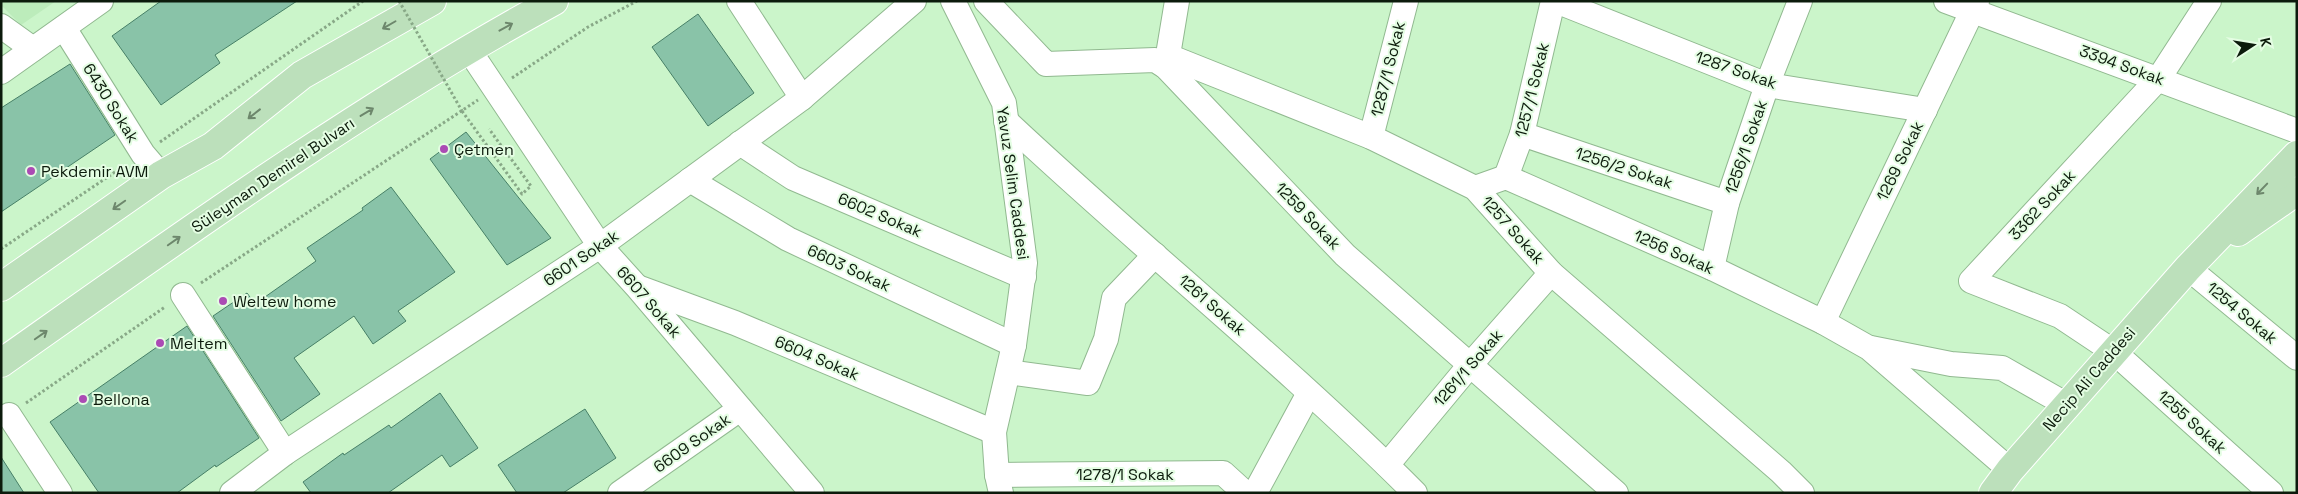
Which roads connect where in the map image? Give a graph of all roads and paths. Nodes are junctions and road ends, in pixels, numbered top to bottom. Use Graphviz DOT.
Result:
graph roads {
  1 [pos="101,1"];
  2 [pos="363,1"];
  3 [pos="398,1"];
  4 [pos="432,1"];
  5 [pos="554,1"];
  6 [pos="637,1"];
  7 [pos="739,1"];
  8 [pos="914,1"];
  9 [pos="952,1"];
  10 [pos="986,1"];
  11 [pos="1177,1"];
  12 [pos="1406,1"];
  13 [pos="1554,1"];
  14 [pos="1800,1"];
  15 [pos="1946,1"];
  16 [pos="2209,1"];
  17 [pos="1976,6"];
  18 [pos="1,26"];
  19 [pos="64,28"];
  20 [pos="33,49"];
  21 [pos="468,50"];
  22 [pos="1167,61"];
  23 [pos="1,72"];
  24 [pos="2159,78"];
  25 [pos="1767,85"];
  26 [pos="495,89"];
  27 [pos="802,98"];
  28 [pos="1925,110"];
  29 [pos="462,111"];
  30 [pos="1006,121"];
  31 [pos="489,129"];
  32 [pos="2297,131"];
  33 [pos="1522,134"];
  34 [pos="1371,138"];
  35 [pos="740,143"];
  36 [pos="143,154"];
  37 [pos="2294,162"];
  38 [pos="161,176"];
  39 [pos="1506,177"];
  40 [pos="690,180"];
  41 [pos="1475,188"];
  42 [pos="2297,191"];
  43 [pos="1727,203"];
  44 [pos="600,246"];
  45 [pos="1,249"];
  46 [pos="1155,255"];
  47 [pos="1712,268"];
  48 [pos="2188,268"];
  49 [pos="1551,273"];
  50 [pos="1024,277"];
  51 [pos="1,287"];
  52 [pos="638,288"];
  53 [pos="183,295"];
  54 [pos="1823,322"];
  55 [pos="1014,345"];
  56 [pos="1869,348"];
  57 [pos="2114,352"];
  58 [pos="2297,358"];
  59 [pos="1,363"];
  60 [pos="1470,365"];
  61 [pos="1008,372"];
  62 [pos="1309,393"];
  63 [pos="2067,405"];
  64 [pos="740,409"];
  65 [pos="9,415"];
  66 [pos="994,432"];
  67 [pos="285,453"];
  68 [pos="1387,465"];
  69 [pos="999,484"];
  70 [pos="2002,485"];
  71 [pos="1607,490"];
  72 [pos="811,492"];
  73 [pos="60,493"];
  74 [pos="232,493"];
  75 [pos="620,493"];
  76 [pos="1245,493"];
  77 [pos="1256,493"];
  78 [pos="1415,493"];
  79 [pos="1802,493"];
  80 [pos="2271,493"];
  1 -- 19 [label="street"];
  2 -- 36 [label="path"];
  3 -- 29 [label="path, bridge"];
  4 -- 38 [label="main road, one-way"];
  21 -- 5 [label="main road, Süleyman Demirel Bulvarı, one-way"];
  6 -- 26 [label="path"];
  7 -- 27 [label="street"];
  8 -- 27 [label="street, 6601 Sokak"];
  9 -- 30 [label="street, Yavuz Selim Caddesi"];
  10 -- 22 [label="street"];
  11 -- 22 [label="street"];
  12 -- 34 [label="street, 1287/1 Sokak"];
  13 -- 25 [label="street, 1287 Sokak"];
  13 -- 33 [label="street, 1257/1 Sokak"];
  14 -- 25 [label="street, 1256/1 Sokak"];
  15 -- 17 [label="street, 3394 Sokak"];
  16 -- 24 [label="street, 3362 Sokak"];
  17 -- 24 [label="street, 3394 Sokak"];
  17 -- 28 [label="street, 1269 Sokak"];
  18 -- 20 [label="street"];
  19 -- 20 [label="street"];
  19 -- 36 [label="street, 6430 Sokak"];
  20 -- 23 [label="street"];
  21 -- 26 [label="street, 6607 Sokak"];
  59 -- 21 [label="main road, Süleyman Demirel Bulvarı, one-way"];
  22 -- 34 [label="street, 1257 Sokak"];
  22 -- 60 [label="street, 1259 Sokak"];
  24 -- 32 [label="street, 3394 Sokak"];
  24 -- 57 [label="street, 3362 Sokak"];
  25 -- 28 [label="street, 1287 Sokak"];
  25 -- 43 [label="street, 1256/1 Sokak"];
  26 -- 29 [label="path"];
  26 -- 44 [label="street, 6607 Sokak"];
  27 -- 35 [label="street, 6601 Sokak"];
  28 -- 54 [label="street, 1269 Sokak"];
  29 -- 31 [label="path"];
  29 -- 53 [label="path"];
  30 -- 46 [label="street, 1261 Sokak"];
  30 -- 50 [label="street, Yavuz Selim Caddesi"];
  33 -- 39 [label="street, 1257/1 Sokak"];
  33 -- 43 [label="street, 1256/2 Sokak"];
  34 -- 41 [label="street, 1257 Sokak"];
  35 -- 40 [label="street, 6601 Sokak"];
  35 -- 50 [label="street, 6602 Sokak"];
  36 -- 38 [label="street, 6430 Sokak"];
  36 -- 45 [label="path"];
  37 -- 48 [label="main road, Necip Ali Caddesi, one-way"];
  38 -- 51 [label="main road, one-way"];
  39 -- 41 [label="street"];
  39 -- 47 [label="street, 1256 Sokak"];
  40 -- 44 [label="street, 6601 Sokak"];
  40 -- 55 [label="street, 6603 Sokak"];
  41 -- 49 [label="street, 1257 Sokak"];
  42 -- 48 [label="main road, Necip Ali Caddesi"];
  43 -- 47 [label="street, 1256/1 Sokak"];
  44 -- 52 [label="street, 6607 Sokak"];
  44 -- 67 [label="street, 6601 Sokak"];
  46 -- 61 [label="street"];
  46 -- 62 [label="street, 1261 Sokak"];
  47 -- 54 [label="street, 1256 Sokak"];
  48 -- 57 [label="main road, Necip Ali Caddesi"];
  48 -- 58 [label="street, 1254 Sokak"];
  49 -- 60 [label="street, 1261/1 Sokak"];
  49 -- 79 [label="street, 1257 Sokak"];
  50 -- 55 [label="street, Yavuz Selim Caddesi"];
  52 -- 64 [label="street, 6607 Sokak"];
  52 -- 66 [label="street, 6604 Sokak"];
  53 -- 65 [label="path"];
  53 -- 67 [label="street"];
  54 -- 56 [label="street, 1256 Sokak"];
  55 -- 61 [label="street, Yavuz Selim Caddesi"];
  56 -- 63 [label="street, 1256 Sokak"];
  56 -- 70 [label="street, 1256 Sokak"];
  57 -- 63 [label="main road, Necip Ali Caddesi"];
  57 -- 80 [label="street, 1255 Sokak"];
  60 -- 68 [label="street, 1261/1 Sokak"];
  60 -- 71 [label="street, 1259 Sokak"];
  61 -- 66 [label="street, Yavuz Selim Caddesi"];
  62 -- 68 [label="street, 1261 Sokak"];
  62 -- 77 [label="street"];
  63 -- 70 [label="main road, Necip Ali Caddesi"];
  64 -- 72 [label="street, 6607 Sokak"];
  64 -- 75 [label="street, 6609 Sokak"];
  65 -- 73 [label="street"];
  66 -- 69 [label="street, Yavuz Selim Caddesi"];
  67 -- 74 [label="street, 6601 Sokak"];
  68 -- 78 [label="street, 1261 Sokak"];
  69 -- 76 [label="street, 1278/1 Sokak"];
}
